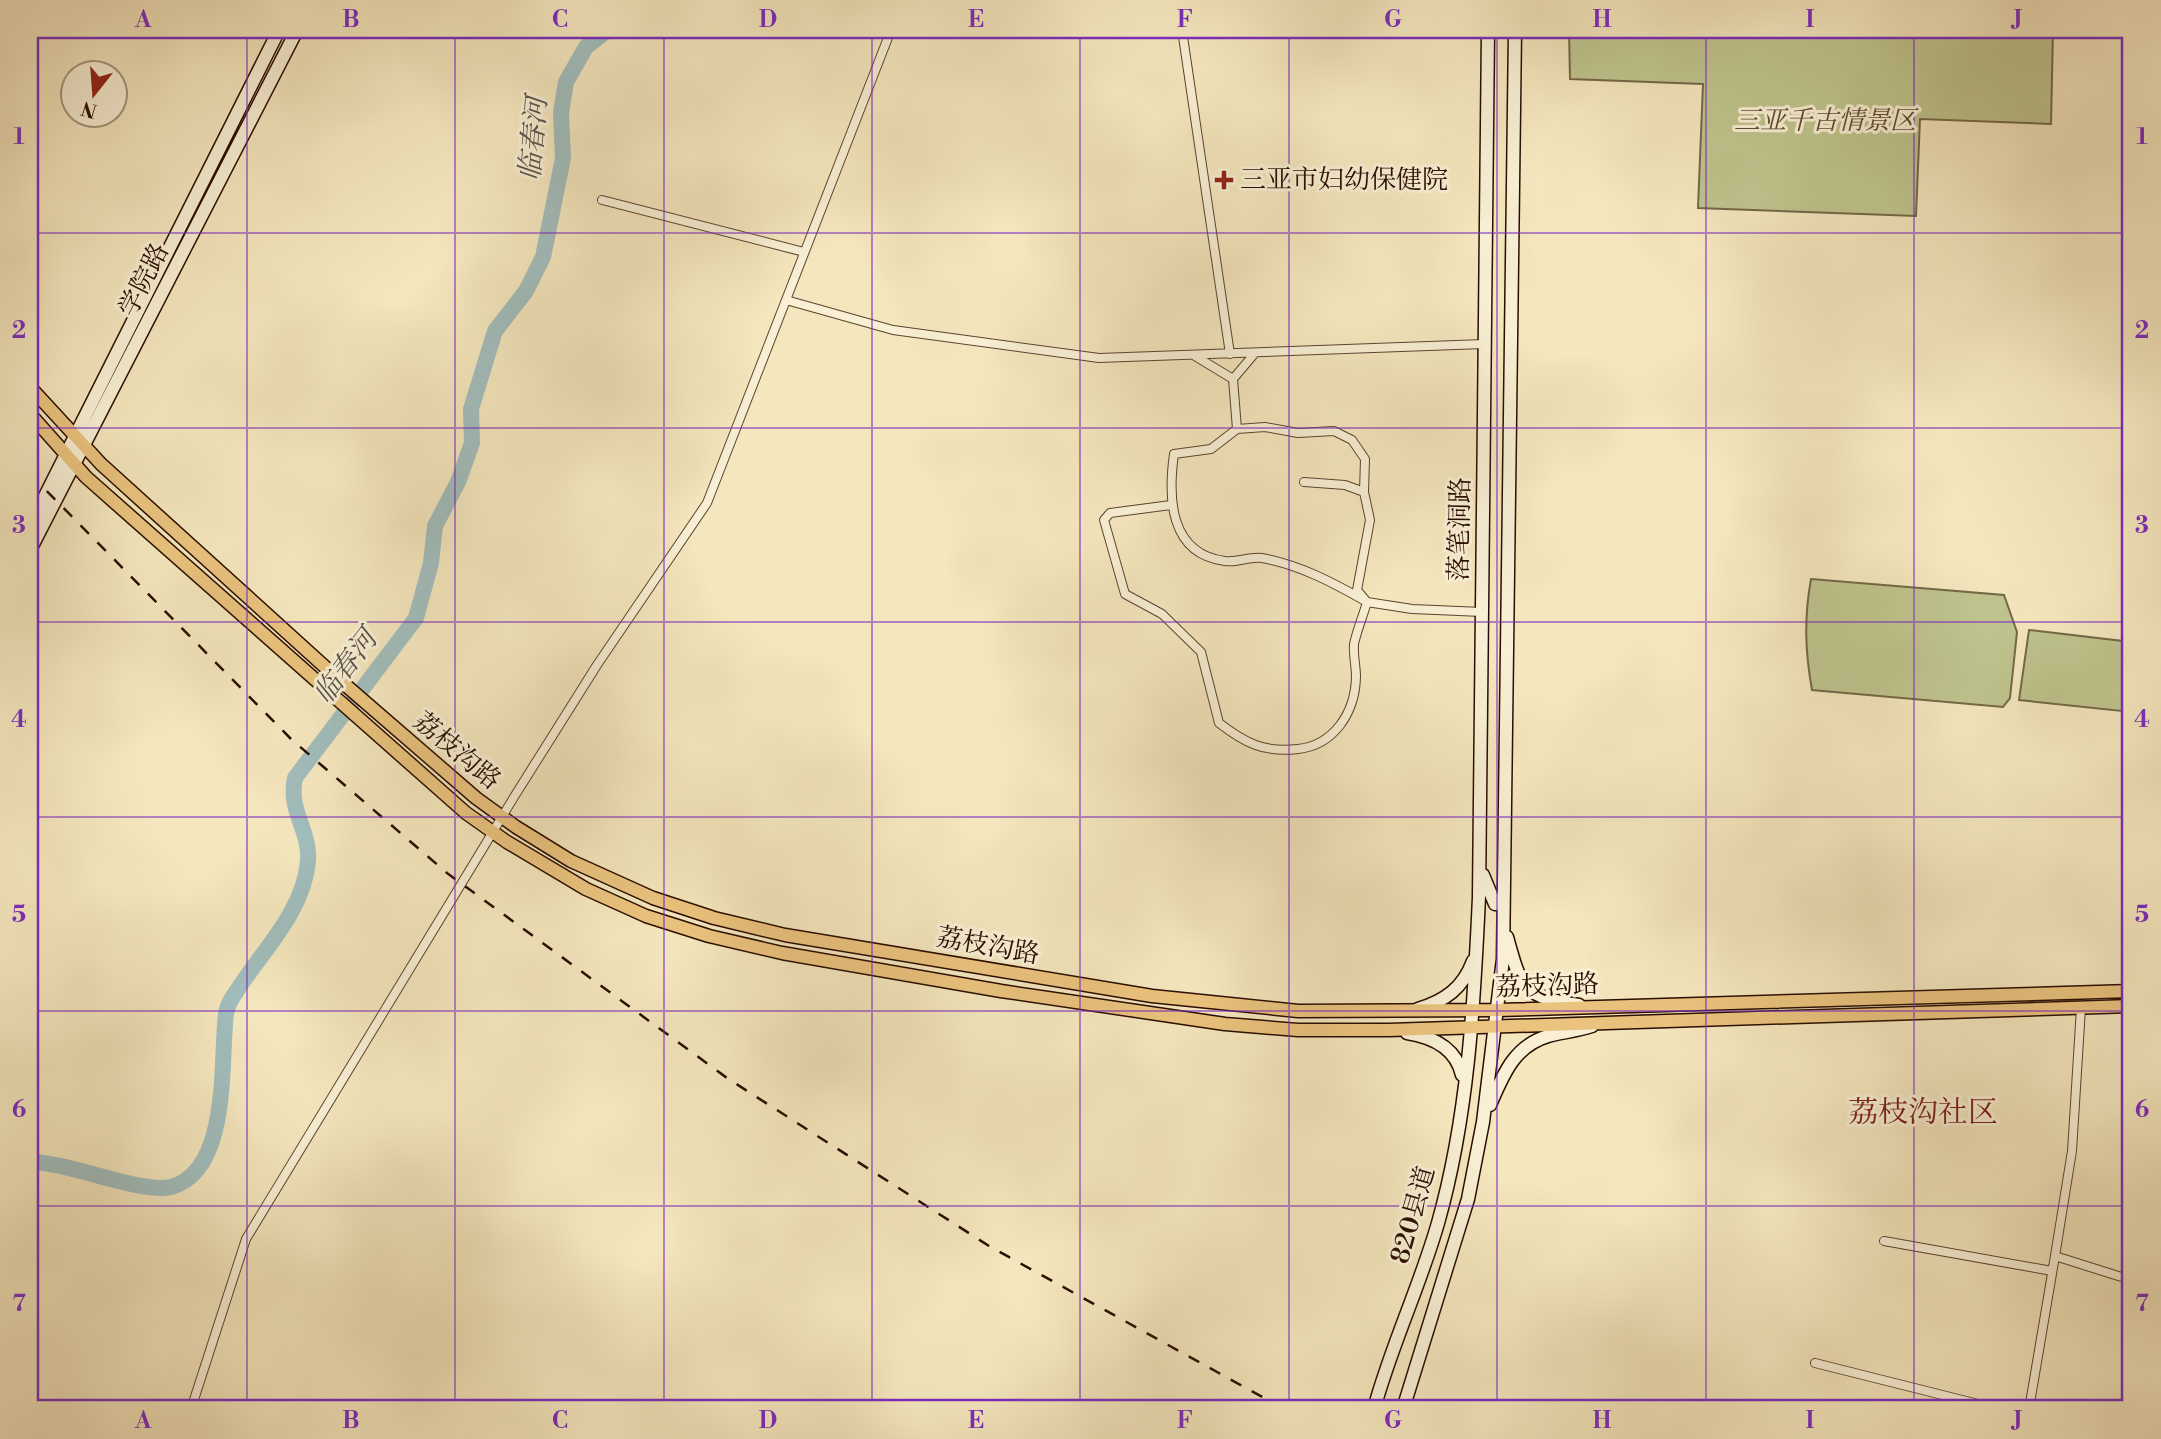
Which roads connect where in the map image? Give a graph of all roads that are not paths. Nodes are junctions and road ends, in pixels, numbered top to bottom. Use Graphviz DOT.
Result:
graph roads {
  1 [pos="279,30"];
  2 [pos="297,30"];
  3 [pos="891,30"];
  4 [pos="1182,30"];
  5 [pos="1488,30"];
  6 [pos="1515,30"];
  7 [pos="602,200"];
  8 [pos="804,253"];
  9 [pos="786,300"];
  10 [pos="1484,344"];
  11 [pos="1255,353"];
  12 [pos="1230,354"];
  13 [pos="1195,356"];
  14 [pos="1233,379"];
  15 [pos="30,387"];
  16 [pos="30,414"];
  17 [pos="1237,429"];
  18 [pos="74,437"];
  19 [pos="84,447"];
  20 [pos="65,454"];
  21 [pos="75,466"];
  22 [pos="1304,482"];
  23 [pos="1364,492"];
  24 [pos="1171,505"];
  25 [pos="30,526"];
  26 [pos="30,550"];
  27 [pos="1367,603"];
  28 [pos="1482,612"];
  29 [pos="501,817"];
  30 [pos="493,832"];
  31 [pos="1479,857"];
  32 [pos="1503,896"];
  33 [pos="1503,922"];
  34 [pos="1477,937"];
  35 [pos="2131,991"];
  36 [pos="2131,1006"];
  37 [pos="1596,1007"];
  38 [pos="2081,1008"];
  39 [pos="1473,1010"];
  40 [pos="1497,1010"];
  41 [pos="1410,1011"];
  42 [pos="1597,1024"];
  43 [pos="1496,1027"];
  44 [pos="1471,1028"];
  45 [pos="1389,1030"];
  46 [pos="1465,1085"];
  47 [pos="1483,1122"];
  48 [pos="1884,1241"];
  49 [pos="2055,1256"];
  50 [pos="2052,1271"];
  51 [pos="2131,1280"];
  52 [pos="1815,1363"];
  53 [pos="191,1409"];
  54 [pos="1374,1409"];
  55 [pos="1403,1409"];
  56 [pos="1998,1409"];
  57 [pos="2029,1409"];
  1 -- 18 [label="main road, 学院路"];
  2 -- 19 [label="main road, 学院路"];
  3 -- 8 [label="street"];
  4 -- 12 [label="street"];
  5 -- 10 [label="main road, 落笔洞路"];
  6 -- 32 [label="main road, 落笔洞路"];
  7 -- 8 [label="street"];
  8 -- 9 [label="street"];
  9 -- 13 [label="street"];
  9 -- 29 [label="street"];
  10 -- 11 [label="street"];
  10 -- 28 [label="main road, 落笔洞路"];
  11 -- 12 [label="street"];
  11 -- 14 [label="street"];
  12 -- 13 [label="street"];
  13 -- 14 [label="street"];
  14 -- 17 [label="street"];
  15 -- 18 [label="main road, 荔枝沟路"];
  16 -- 20 [label="main road, 荔枝沟路"];
  17 -- 23 [label="street"];
  17 -- 24 [label="street"];
  18 -- 19 [label="main road, 荔枝沟路"];
  18 -- 20 [label="main road, 学院路"];
  19 -- 21 [label="main road, 学院路"];
  19 -- 29 [label="main road, 荔枝沟路"];
  20 -- 21 [label="main road, 荔枝沟路"];
  20 -- 25 [label="main road, 学院路"];
  21 -- 26 [label="main road, 学院路"];
  21 -- 30 [label="main road, 荔枝沟路"];
  22 -- 23 [label="street"];
  23 -- 27 [label="street"];
  24 -- 27 [label="street"];
  24 -- 27 [label="street"];
  27 -- 28 [label="street"];
  28 -- 31 [label="main road, 落笔洞路"];
  29 -- 30 [label="street"];
  29 -- 41 [label="main road, 荔枝沟路"];
  30 -- 45 [label="main road, 荔枝沟路"];
  30 -- 53 [label="street"];
  31 -- 32 [label="main road"];
  31 -- 34 [label="main road, 落笔洞路"];
  32 -- 33 [label="main road, 落笔洞路"];
  33 -- 37 [label="main road"];
  33 -- 40 [label="main road, 落笔洞路"];
  34 -- 39 [label="main road, 落笔洞路"];
  34 -- 41 [label="main road"];
  35 -- 37 [label="main road, 荔枝沟路"];
  36 -- 38 [label="main road, 荔枝沟路"];
  37 -- 40 [label="main road, 荔枝沟路"];
  38 -- 42 [label="main road, 荔枝沟路"];
  38 -- 49 [label="street"];
  39 -- 40 [label="main road, 荔枝沟路"];
  39 -- 41 [label="main road, 荔枝沟路"];
  39 -- 44 [label="main road, 落笔洞路"];
  40 -- 43 [label="main road, 落笔洞路"];
  42 -- 43 [label="main road, 荔枝沟路"];
  42 -- 47 [label="main road"];
  43 -- 44 [label="main road, 荔枝沟路"];
  43 -- 47 [label="main road, 820县道"];
  44 -- 45 [label="main road, 荔枝沟路"];
  44 -- 46 [label="main road, 820县道"];
  45 -- 46 [label="main road"];
  46 -- 54 [label="main road, 820县道"];
  47 -- 55 [label="main road, 820县道"];
  48 -- 50 [label="street"];
  49 -- 50 [label="street"];
  49 -- 51 [label="street"];
  50 -- 57 [label="street"];
  52 -- 56 [label="street"];
}
